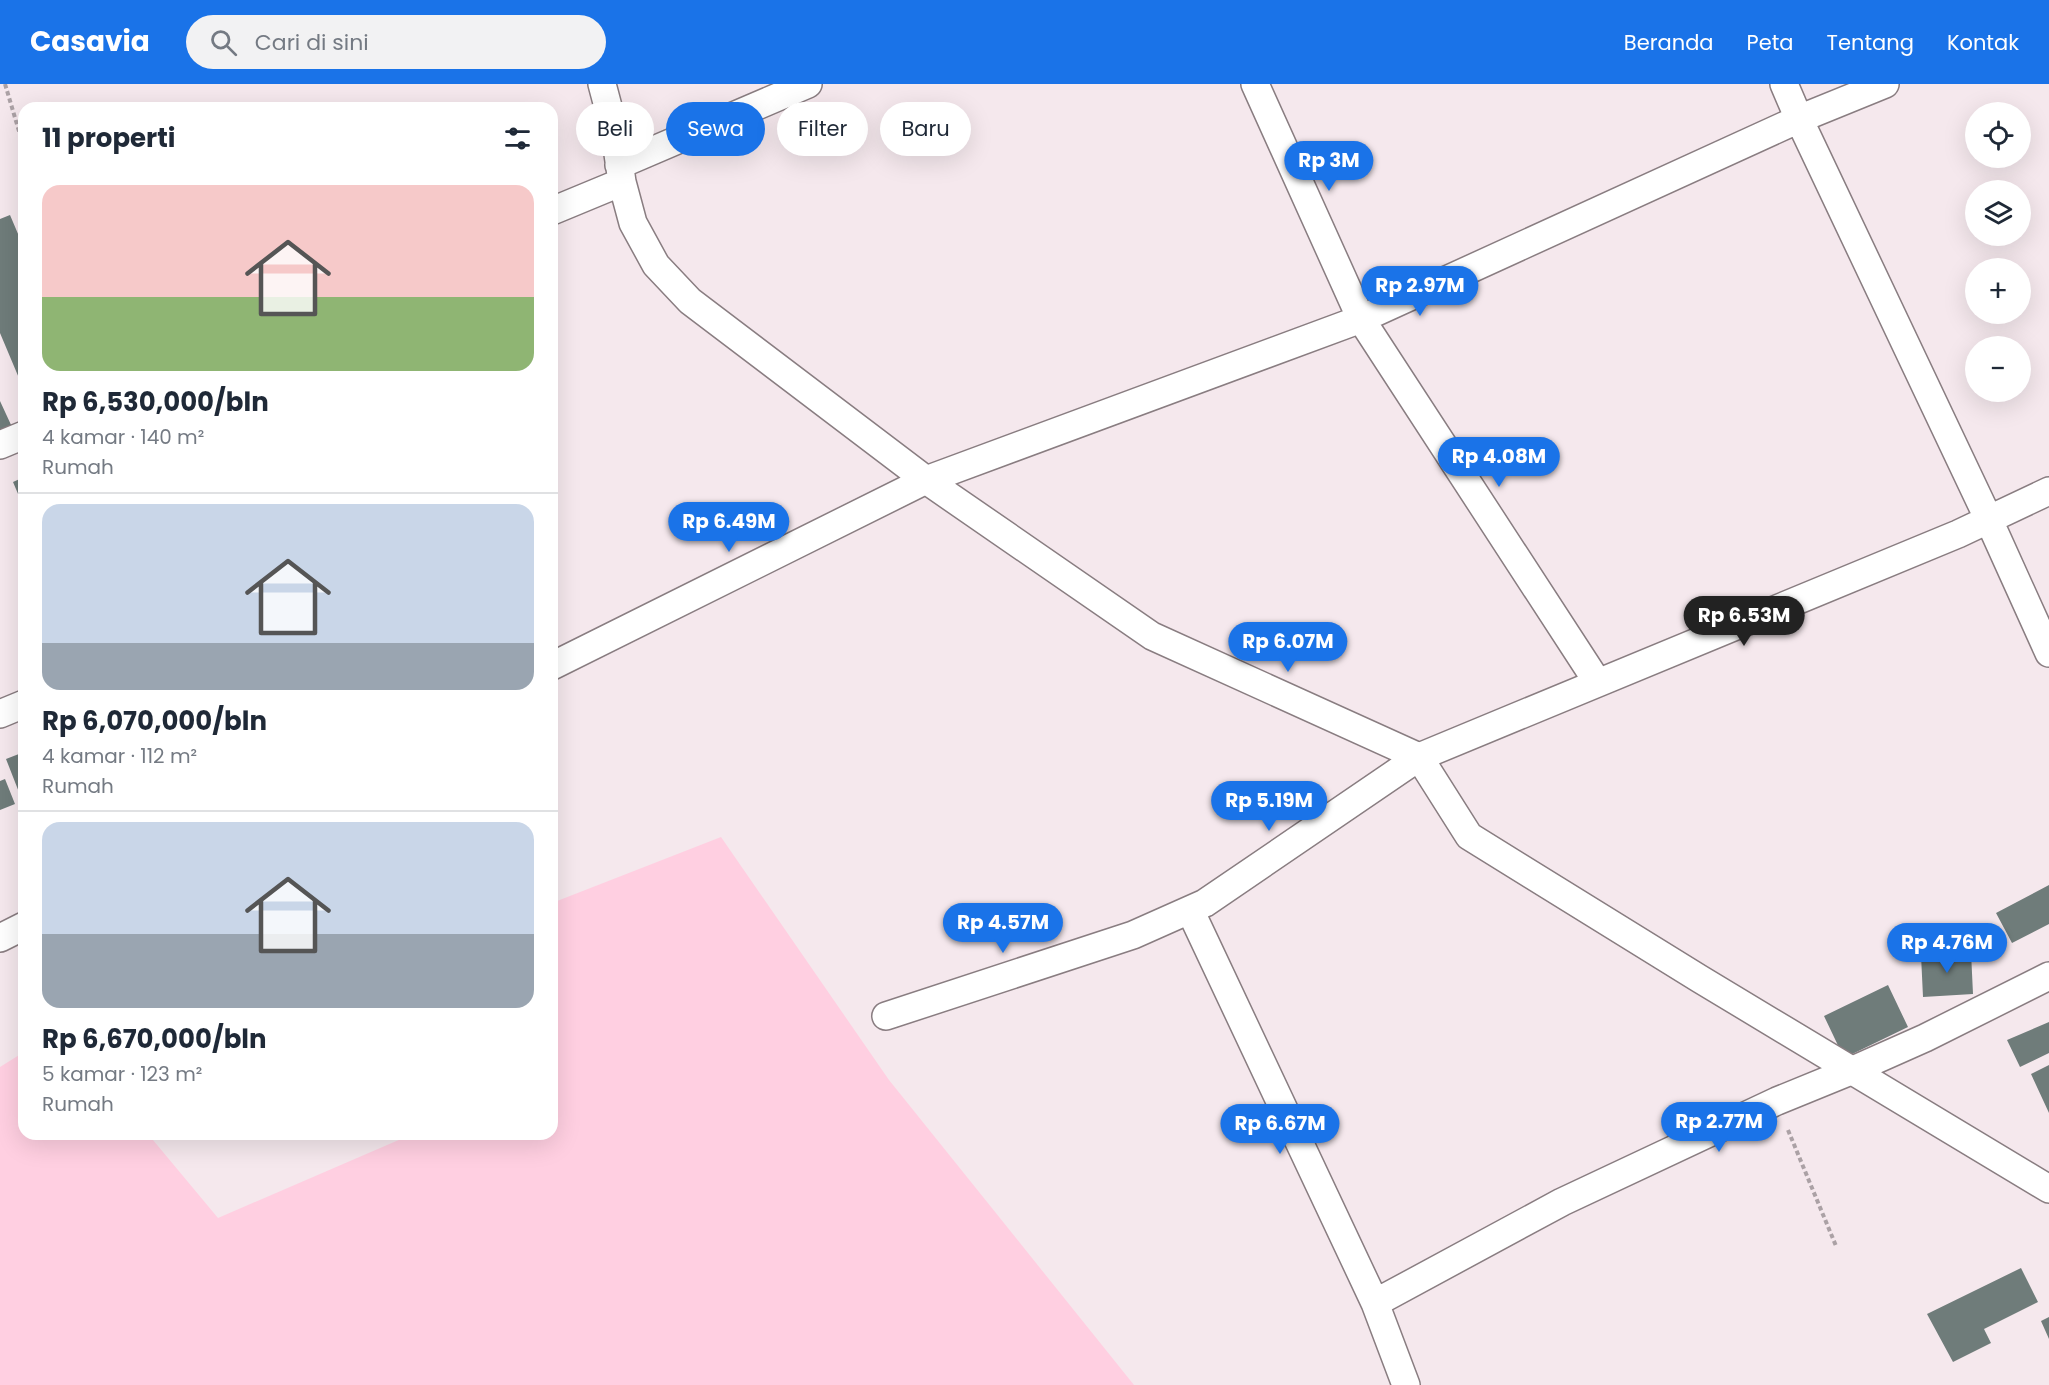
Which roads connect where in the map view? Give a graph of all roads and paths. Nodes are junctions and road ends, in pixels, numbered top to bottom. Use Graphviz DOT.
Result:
graph roads {
  1 [pos="5,84"];
  2 [pos="602,84"];
  3 [pos="808,84"];
  4 [pos="1255,84"];
  5 [pos="1785,84"];
  6 [pos="1885,84"];
  7 [pos="1799,119"];
  8 [pos="18,128"];
  9 [pos="621,173"];
  10 [pos="558,207"];
  11 [pos="1361,319"];
  12 [pos="18,438"];
  13 [pos="0,445"];
  14 [pos="927,480"];
  15 [pos="2049,491"];
  16 [pos="1988,518"];
  17 [pos="2049,653"];
  18 [pos="558,663"];
  19 [pos="1598,683"];
  20 [pos="18,706"];
  21 [pos="0,714"];
  22 [pos="1419,756"];
  23 [pos="1190,910"];
  24 [pos="18,929"];
  25 [pos="0,938"];
  26 [pos="2049,976"];
  27 [pos="886,1016"];
  28 [pos="1853,1070"];
  29 [pos="1777,1101"];
  30 [pos="2049,1189"];
  31 [pos="1836,1246"];
  32 [pos="1375,1303"];
  33 [pos="1406,1385"];
  1 -- 8 [label="path"];
  2 -- 9 [label="street"];
  3 -- 9 [label="street"];
  4 -- 11 [label="street"];
  5 -- 7 [label="street"];
  6 -- 7 [label="street"];
  7 -- 11 [label="street"];
  7 -- 16 [label="street"];
  9 -- 10 [label="street"];
  9 -- 14 [label="street"];
  11 -- 14 [label="street"];
  11 -- 19 [label="street"];
  12 -- 13 [label="street"];
  14 -- 18 [label="street"];
  14 -- 22 [label="street"];
  15 -- 16 [label="street"];
  16 -- 17 [label="street"];
  16 -- 19 [label="street"];
  19 -- 22 [label="street"];
  20 -- 21 [label="street"];
  22 -- 23 [label="street"];
  22 -- 28 [label="street"];
  23 -- 27 [label="street"];
  23 -- 32 [label="street"];
  24 -- 25 [label="street"];
  26 -- 28 [label="street"];
  28 -- 29 [label="street"];
  28 -- 30 [label="street"];
  29 -- 31 [label="path"];
  29 -- 32 [label="street"];
  32 -- 33 [label="street"];
}
